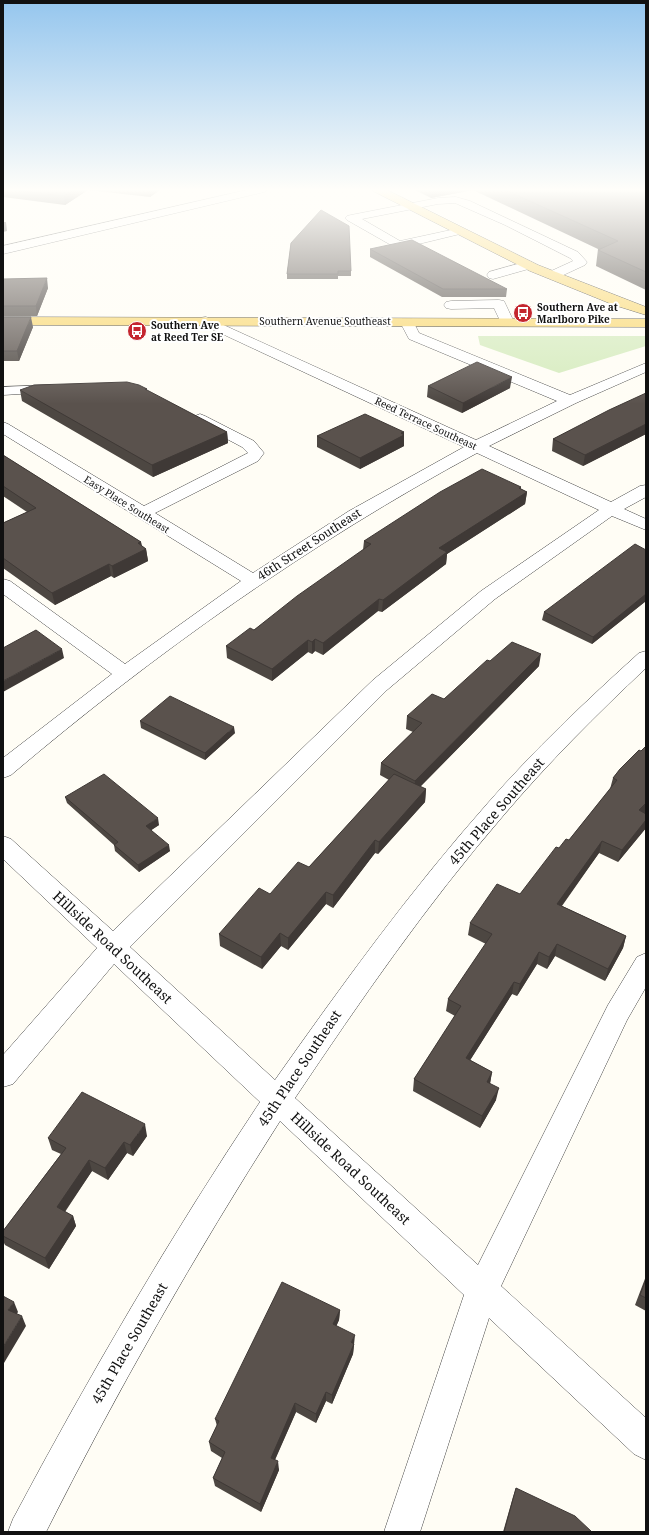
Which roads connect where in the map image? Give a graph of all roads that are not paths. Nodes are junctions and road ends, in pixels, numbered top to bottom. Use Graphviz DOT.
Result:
graph roads {
  1 [pos="519,261"];
  2 [pos="580,261"];
  3 [pos="528,265"];
  4 [pos="493,275"];
  5 [pos="553,275"];
  6 [pos="451,305"];
  7 [pos="646,311"];
  8 [pos="3,321"];
  9 [pos="206,321"];
  10 [pos="407,322"];
  11 [pos="507,322"];
  12 [pos="646,322"];
  13 [pos="646,367"];
  14 [pos="625,375"];
  15 [pos="646,380"];
  16 [pos="65,389"];
  17 [pos="3,391"];
  18 [pos="569,400"];
  19 [pos="186,412"];
  20 [pos="3,427"];
  21 [pos="475,446"];
  22 [pos="646,490"];
  23 [pos="611,509"];
  24 [pos="143,513"];
  25 [pos="646,525"];
  26 [pos="252,580"];
  27 [pos="3,585"];
  28 [pos="646,656"];
  29 [pos="124,673"];
  30 [pos="3,770"];
  31 [pos="3,845"];
  32 [pos="112,947"];
  33 [pos="646,964"];
  34 [pos="3,1074"];
  35 [pos="278,1100"];
  36 [pos="482,1290"];
  37 [pos="646,1442"];
  38 [pos="26,1532"];
  39 [pos="402,1532"];
  1 -- 3 [label="main road"];
  2 -- 5 [label="street"];
  3 -- 4 [label="street"];
  3 -- 5 [label="main road"];
  5 -- 7 [label="main road"];
  6 -- 11 [label="street"];
  8 -- 9 [label="main road, Southern Avenue Southeast"];
  9 -- 10 [label="main road, Southern Avenue Southeast"];
  9 -- 21 [label="street, Reed Terrace Southeast"];
  10 -- 11 [label="main road, Southern Avenue Southeast"];
  10 -- 18 [label="street"];
  11 -- 12 [label="main road, Southern Avenue Southeast"];
  13 -- 14 [label="street, 46th Street Southeast"];
  14 -- 15 [label="street"];
  14 -- 18 [label="street, 46th Street Southeast"];
  16 -- 17 [label="street"];
  18 -- 21 [label="street, 46th Street Southeast"];
  19 -- 24 [label="street"];
  20 -- 24 [label="street, Easy Place Southeast"];
  21 -- 23 [label="street, Reed Terrace Southeast"];
  21 -- 26 [label="street, 46th Street Southeast"];
  22 -- 23 [label="street"];
  23 -- 25 [label="street, Reed Terrace Southeast"];
  23 -- 32 [label="street"];
  24 -- 26 [label="street, Easy Place Southeast"];
  26 -- 29 [label="street, 46th Street Southeast"];
  27 -- 29 [label="street"];
  28 -- 35 [label="street, 45th Place Southeast"];
  29 -- 30 [label="street, 46th Street Southeast"];
  31 -- 32 [label="street, Hillside Road Southeast"];
  32 -- 34 [label="street"];
  32 -- 35 [label="street, Hillside Road Southeast"];
  33 -- 36 [label="street"];
  35 -- 36 [label="street, Hillside Road Southeast"];
  35 -- 38 [label="street, 45th Place Southeast"];
  36 -- 37 [label="street, Hillside Road Southeast"];
  36 -- 39 [label="street"];
}
